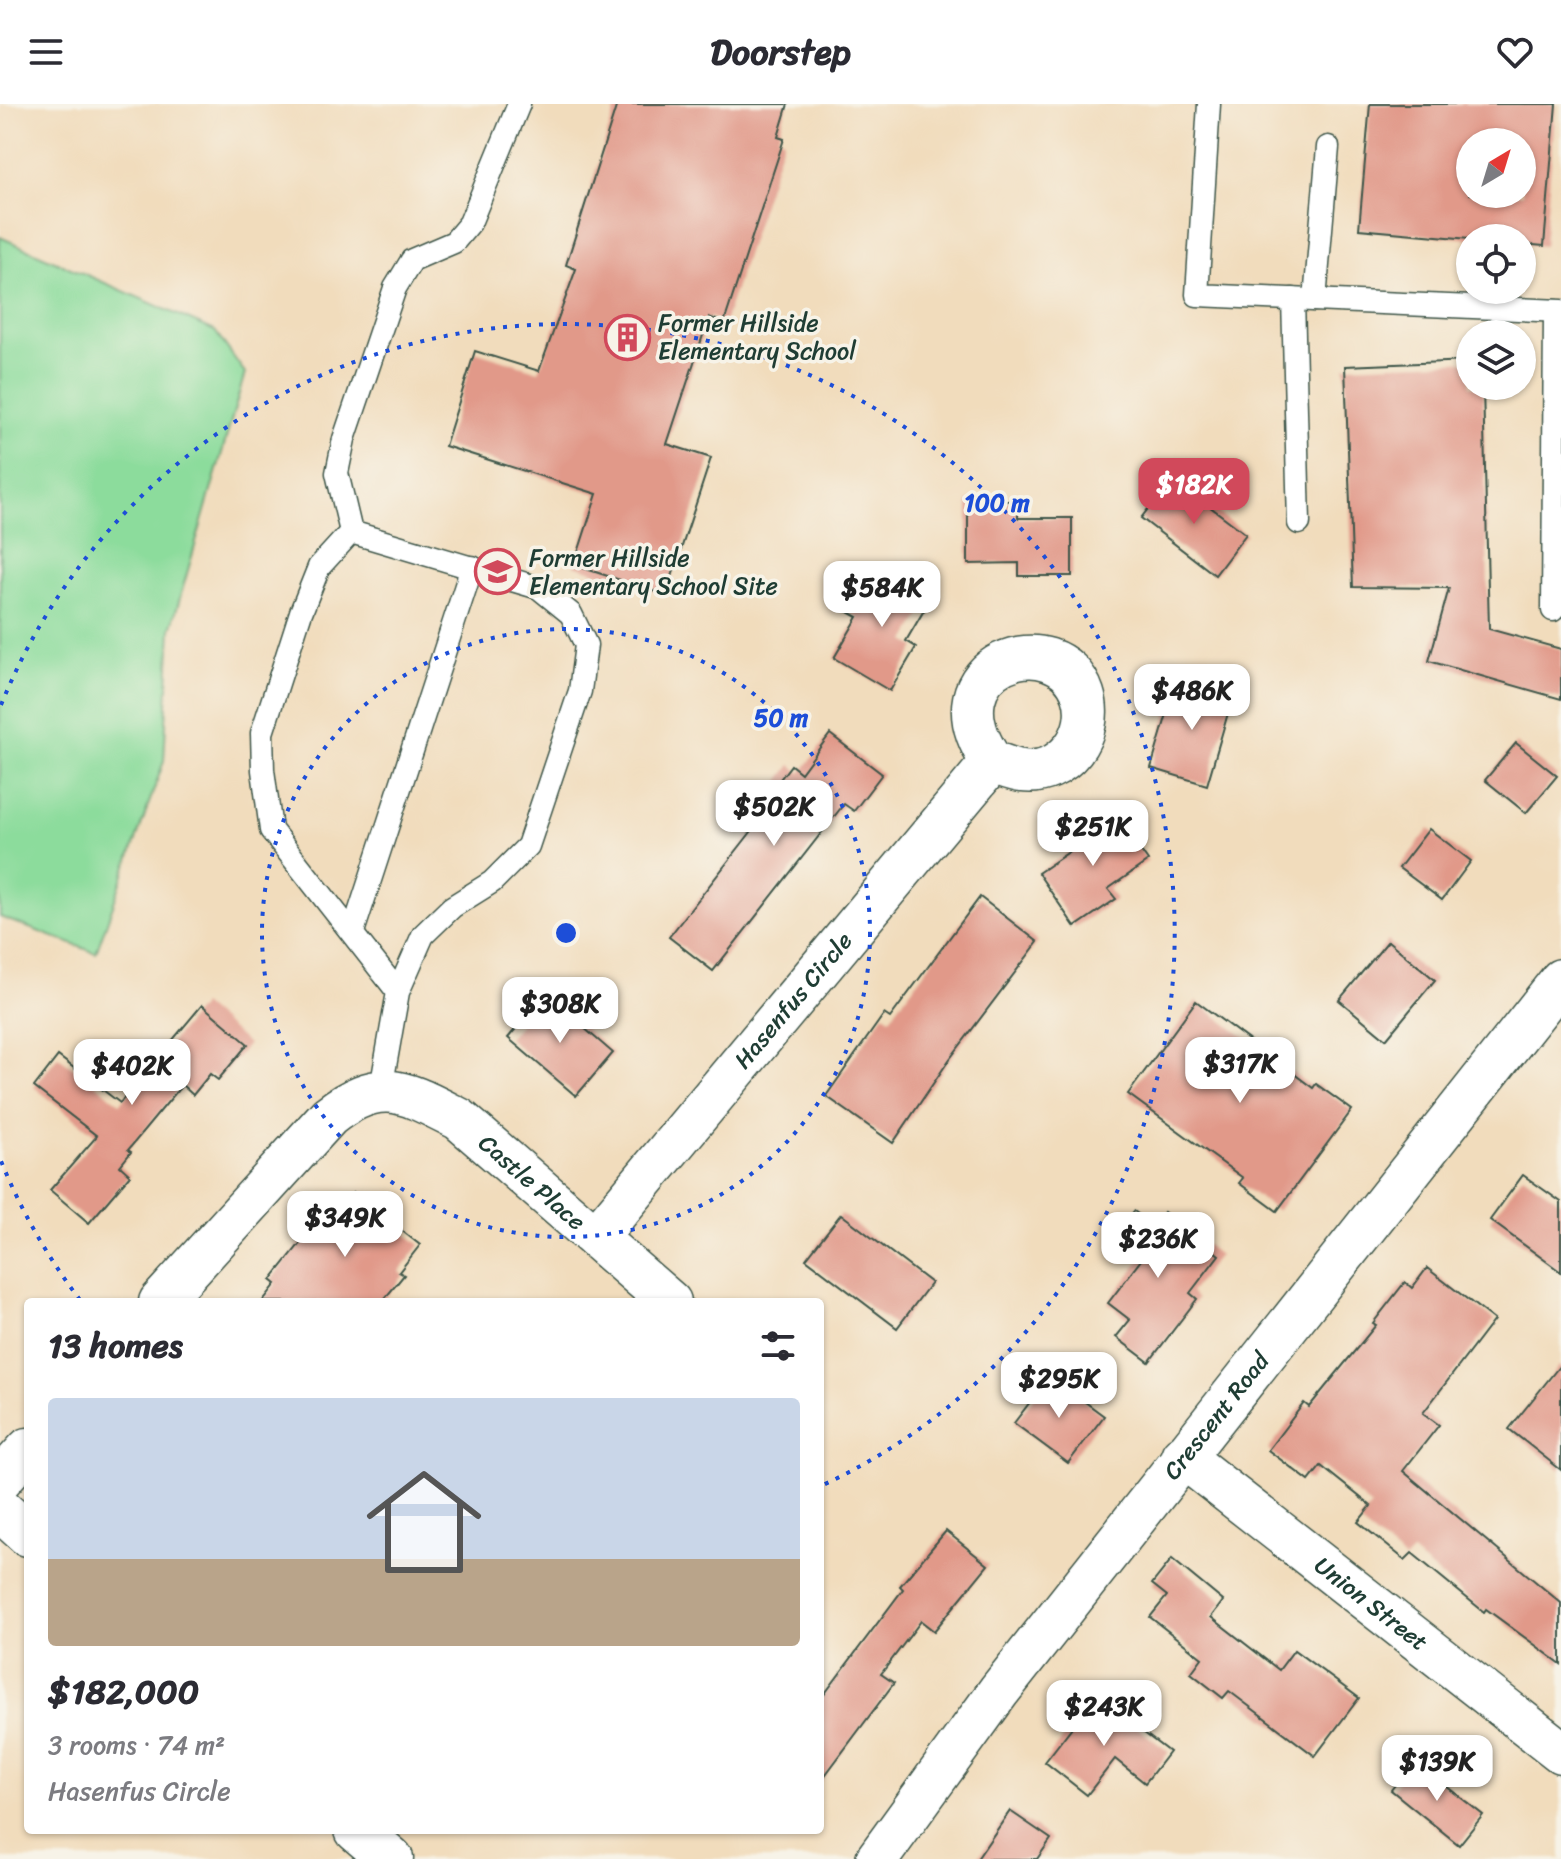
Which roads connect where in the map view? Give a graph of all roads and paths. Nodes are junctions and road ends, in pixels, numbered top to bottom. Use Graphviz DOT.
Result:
graph roads {
  1 [pos="519,104"];
  2 [pos="1209,104"];
  3 [pos="1328,147"];
  4 [pos="1304,300"];
  5 [pos="1558,311"];
  6 [pos="1299,523"];
  7 [pos="351,532"];
  8 [pos="472,567"];
  9 [pos="1553,610"];
  10 [pos="992,762"];
  11 [pos="353,932"];
  12 [pos="1561,980"];
  13 [pos="398,992"];
  14 [pos="381,1089"];
  15 [pos="596,1237"];
  16 [pos="164,1298"];
  17 [pos="665,1298"];
  18 [pos="24,1453"];
  19 [pos="1182,1456"];
  20 [pos="0,1480"];
  21 [pos="0,1509"];
  22 [pos="24,1530"];
  23 [pos="1561,1752"];
  24 [pos="877,1859"];
  1 -- 7 [label="lane"];
  2 -- 4 [label="lane"];
  3 -- 4 [label="lane"];
  4 -- 5 [label="lane"];
  4 -- 6 [label="lane"];
  5 -- 9 [label="lane"];
  7 -- 8 [label="lane"];
  7 -- 11 [label="lane"];
  8 -- 11 [label="lane"];
  8 -- 13 [label="lane"];
  10 -- 15 [label="street, Hasenfus Circle"];
  11 -- 13 [label="lane"];
  12 -- 19 [label="street, Crescent Road"];
  13 -- 14 [label="lane"];
  14 -- 15 [label="street, Castle Place"];
  14 -- 16 [label="street"];
  15 -- 17 [label="street, Castle Place"];
  18 -- 20 [label="street"];
  19 -- 23 [label="street, Union Street"];
  19 -- 24 [label="street, Crescent Road"];
  21 -- 22 [label="street"];
}
